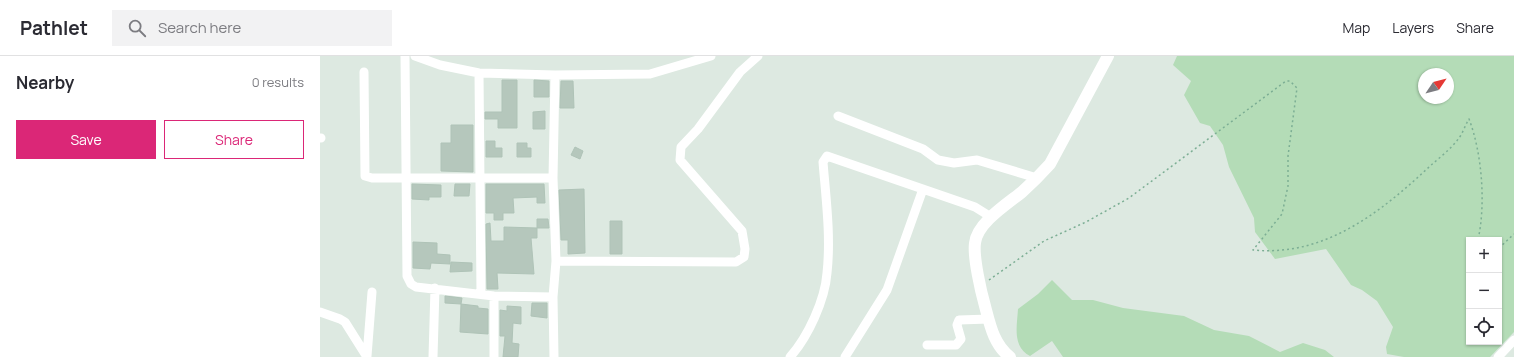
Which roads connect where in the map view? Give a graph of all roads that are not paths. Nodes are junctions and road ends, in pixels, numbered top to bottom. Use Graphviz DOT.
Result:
graph roads {
  1 [pos="405,56"];
  2 [pos="415,56"];
  3 [pos="711,56"];
  4 [pos="758,56"];
  5 [pos="1108,56"];
  6 [pos="441,60"];
  7 [pos="364,72"];
  8 [pos="479,73"];
  9 [pos="556,75"];
  10 [pos="838,116"];
  11 [pos="405,178"];
  12 [pos="553,178"];
  13 [pos="1037,178"];
  14 [pos="481,179"];
  15 [pos="922,189"];
  16 [pos="991,217"];
  17 [pos="556,261"];
  18 [pos="435,288"];
  19 [pos="372,292"];
  20 [pos="481,294"];
  21 [pos="494,296"];
  22 [pos="553,297"];
  23 [pos="320,312"];
  24 [pos="989,319"];
  25 [pos="1514,340"];
  26 [pos="927,345"];
  27 [pos="367,357"];
  28 [pos="433,357"];
  29 [pos="494,357"];
  30 [pos="554,357"];
  31 [pos="790,357"];
  32 [pos="845,357"];
  33 [pos="1010,357"];
  34 [pos="1498,357"];
  1 -- 11 [label="street"];
  2 -- 6 [label="street"];
  3 -- 9 [label="street"];
  4 -- 17 [label="street"];
  5 -- 13 [label="main road"];
  6 -- 8 [label="street"];
  7 -- 11 [label="street"];
  8 -- 9 [label="street"];
  8 -- 14 [label="street"];
  9 -- 12 [label="street"];
  10 -- 13 [label="street"];
  11 -- 14 [label="street"];
  11 -- 18 [label="street"];
  12 -- 14 [label="street"];
  12 -- 17 [label="street"];
  13 -- 16 [label="main road"];
  14 -- 20 [label="street"];
  15 -- 16 [label="street"];
  15 -- 31 [label="street"];
  15 -- 32 [label="street"];
  16 -- 24 [label="main road"];
  17 -- 22 [label="street"];
  18 -- 20 [label="street"];
  18 -- 28 [label="street"];
  19 -- 27 [label="street"];
  20 -- 21 [label="street"];
  21 -- 22 [label="street"];
  21 -- 29 [label="street"];
  22 -- 30 [label="street"];
  23 -- 27 [label="street"];
  24 -- 26 [label="street"];
  24 -- 33 [label="main road"];
  25 -- 34 [label="street"];
}
